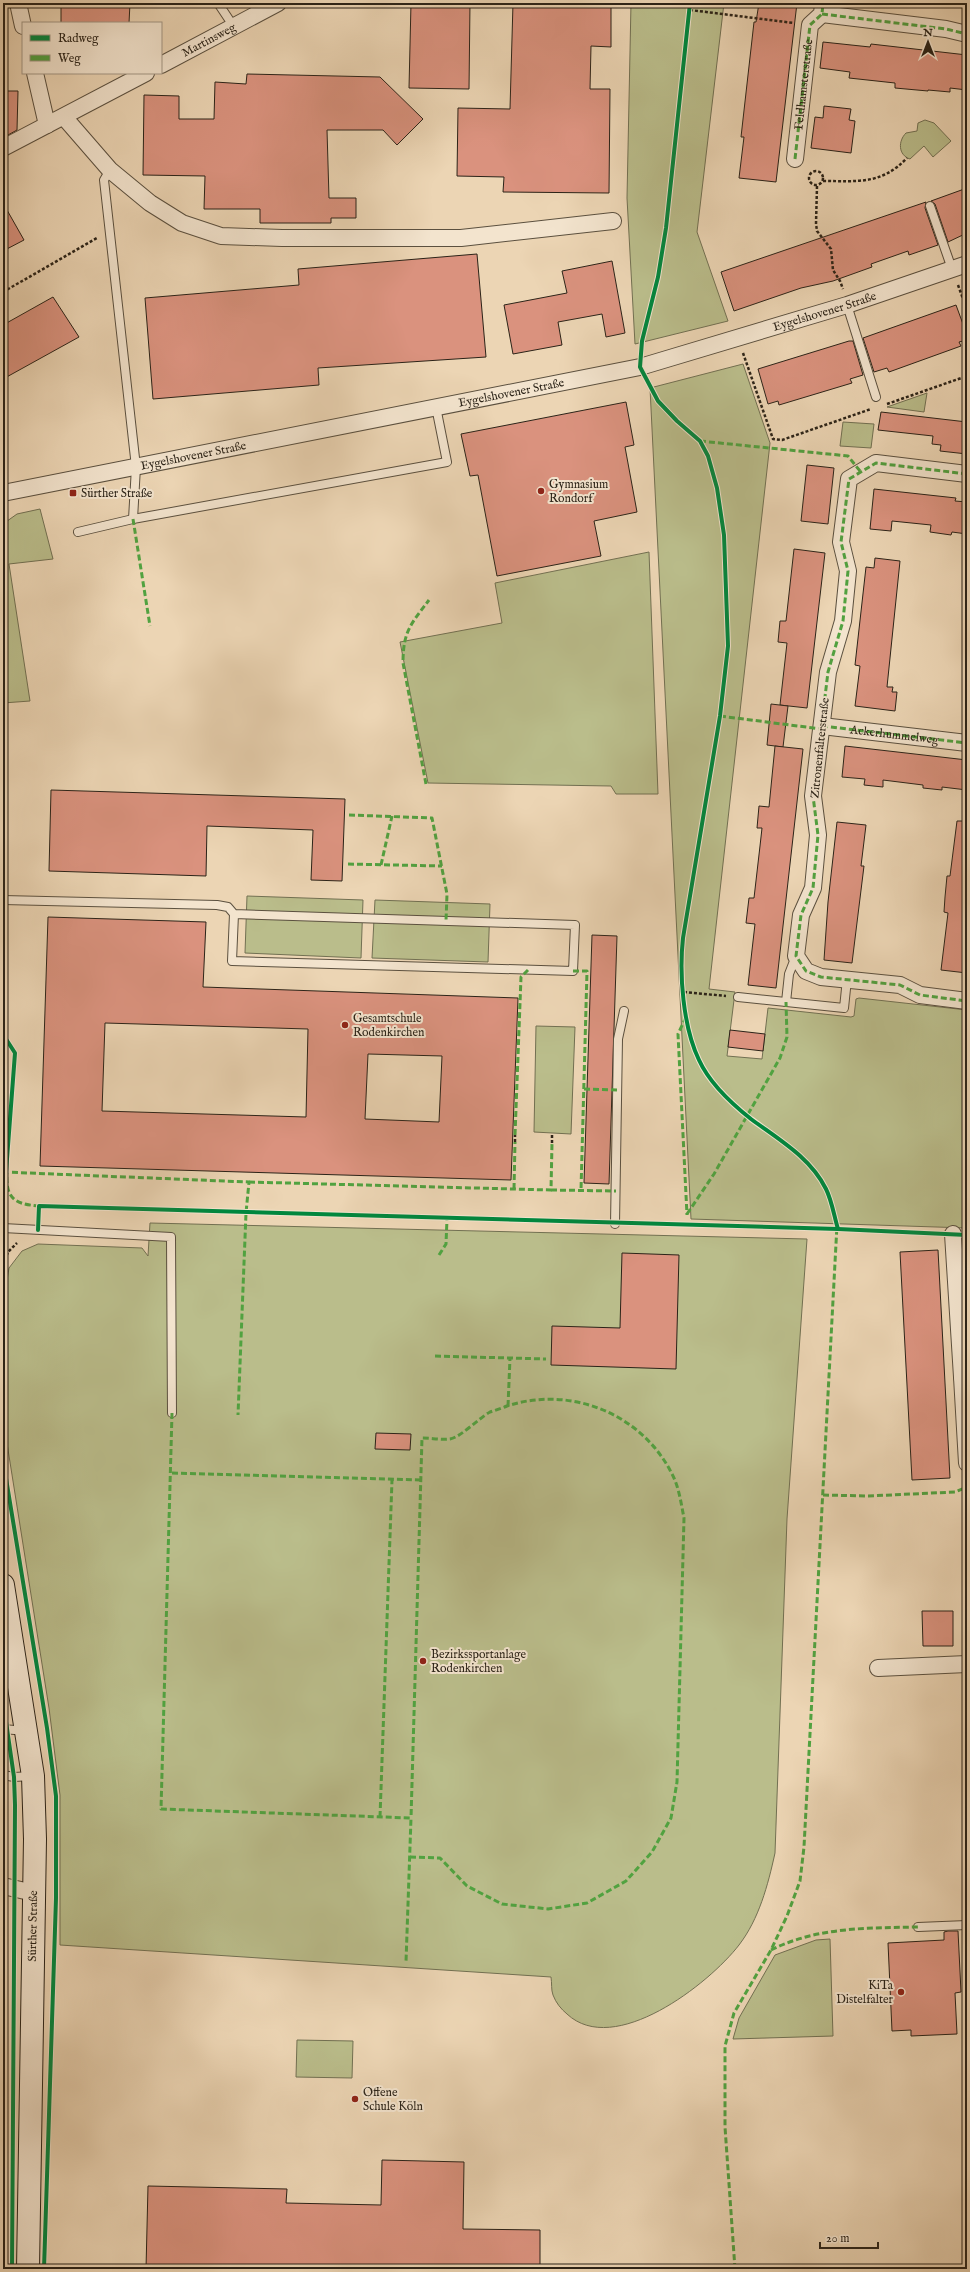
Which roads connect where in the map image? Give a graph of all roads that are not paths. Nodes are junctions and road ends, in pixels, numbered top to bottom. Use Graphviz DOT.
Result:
graph roads {
  1 [pos="18,3"];
  2 [pos="218,3"];
  3 [pos="278,3"];
  4 [pos="823,9"];
  5 [pos="22,22"];
  6 [pos="234,26"];
  7 [pos="967,34"];
  8 [pos="162,64"];
  9 [pos="34,74"];
  10 [pos="144,74"];
  11 [pos="64,117"];
  12 [pos="47,125"];
  13 [pos="3,148"];
  14 [pos="795,159"];
  15 [pos="110,170"];
  16 [pos="930,206"];
  17 [pos="613,221"];
  18 [pos="967,264"];
  19 [pos="952,269"];
  20 [pos="847,305"];
  21 [pos="876,397"];
  22 [pos="436,407"];
  23 [pos="136,466"];
  24 [pos="967,474"];
  25 [pos="45,483"];
  26 [pos="3,485"];
  27 [pos="3,493"];
  28 [pos="133,519"];
  29 [pos="78,532"];
  30 [pos="822,726"];
  31 [pos="967,743"];
  32 [pos="3,900"];
  33 [pos="234,914"];
  34 [pos="796,956"];
  35 [pos="846,979"];
  36 [pos="738,997"];
  37 [pos="967,1001"];
  38 [pos="786,1002"];
  39 [pos="624,1011"];
  40 [pos="615,1224"];
  41 [pos="3,1228"];
  42 [pos="953,1234"];
  43 [pos="964,1332"];
  44 [pos="965,1377"];
  45 [pos="172,1413"];
  46 [pos="967,1463"];
  47 [pos="3,1585"];
  48 [pos="967,1664"];
  49 [pos="878,1668"];
  50 [pos="3,1728"];
  51 [pos="26,1731"];
  52 [pos="3,1775"];
  53 [pos="32,1776"];
  54 [pos="3,1886"];
  55 [pos="34,1893"];
  56 [pos="967,1925"];
  57 [pos="918,1927"];
  58 [pos="28,2269"];
  1 -- 5 [label="street"];
  2 -- 6 [label="lane"];
  3 -- 6 [label="street, Martinsweg"];
  4 -- 7 [label="street, Feldhamsterstraße"];
  4 -- 14 [label="street, Feldhamsterstraße"];
  6 -- 8 [label="street, Martinsweg"];
  9 -- 12 [label="street"];
  10 -- 11 [label="street"];
  11 -- 12 [label="street"];
  11 -- 15 [label="street"];
  12 -- 13 [label="street"];
  15 -- 17 [label="street"];
  15 -- 23 [label="lane"];
  16 -- 19 [label="lane"];
  18 -- 19 [label="street, Eygelshovener Straße"];
  19 -- 20 [label="street, Eygelshovener Straße"];
  20 -- 21 [label="lane"];
  20 -- 22 [label="street, Eygelshovener Straße"];
  22 -- 23 [label="street, Eygelshovener Straße"];
  22 -- 28 [label="lane"];
  23 -- 25 [label="street, Eygelshovener Straße"];
  23 -- 28 [label="lane"];
  24 -- 30 [label="street, Zitronenfalterstraße"];
  25 -- 26 [label="street, Eygelshovener Straße"];
  25 -- 27 [label="street, Eygelshovener Straße"];
  28 -- 29 [label="lane"];
  30 -- 31 [label="street, Ackerhummelweg"];
  30 -- 34 [label="street, Zitronenfalterstraße"];
  32 -- 33 [label="lane"];
  33 -- 33 [label="lane"];
  34 -- 35 [label="street"];
  34 -- 38 [label="lane"];
  35 -- 37 [label="street"];
  35 -- 38 [label="lane"];
  36 -- 38 [label="lane"];
  39 -- 40 [label="lane"];
  41 -- 45 [label="lane"];
  42 -- 43 [label="street"];
  43 -- 44 [label="street"];
  44 -- 46 [label="street"];
  47 -- 51 [label="street, Sürther Straße"];
  48 -- 49 [label="street"];
  50 -- 51 [label="lane"];
  51 -- 53 [label="street, Sürther Straße"];
  52 -- 53 [label="lane"];
  53 -- 55 [label="street, Sürther Straße"];
  54 -- 55 [label="street"];
  55 -- 58 [label="street, Sürther Straße"];
  56 -- 57 [label="lane"];
}
